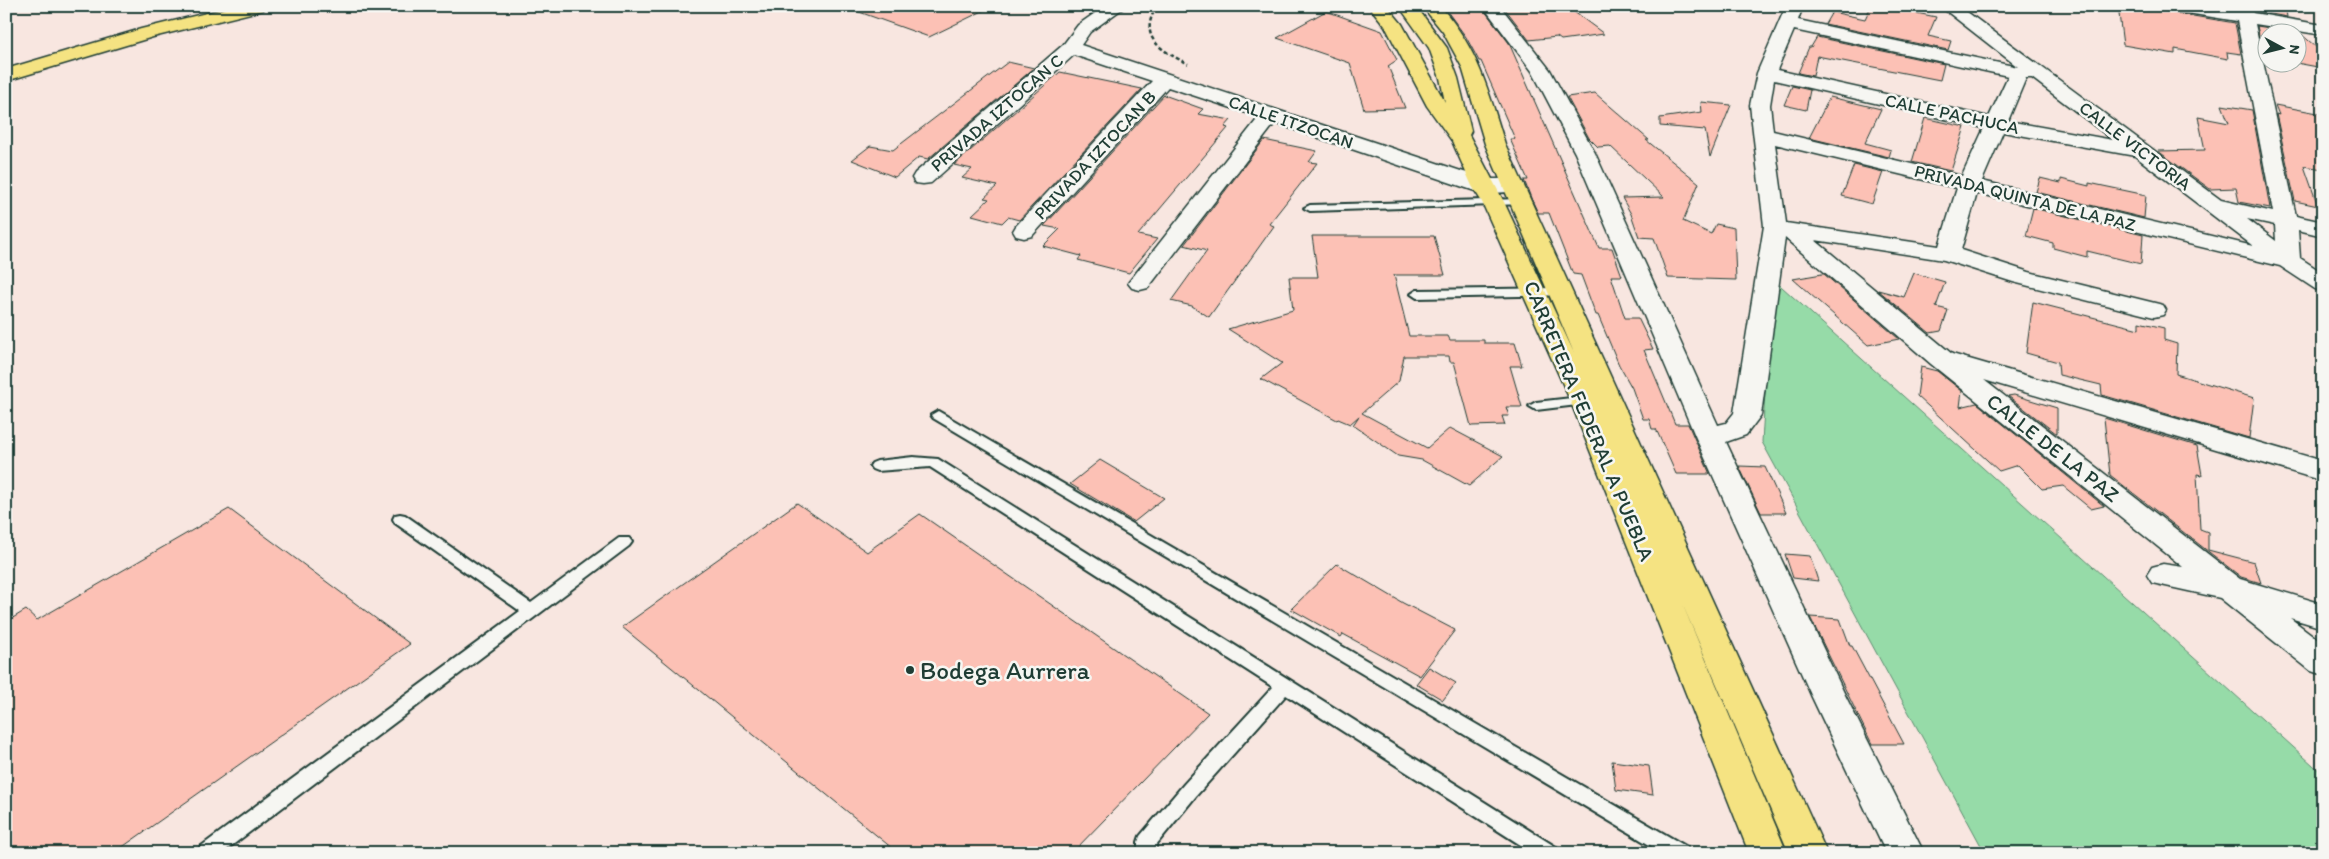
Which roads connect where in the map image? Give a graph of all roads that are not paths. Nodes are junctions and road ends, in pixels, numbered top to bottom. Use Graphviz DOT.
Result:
graph roads {
  1 [pos="223,6"];
  2 [pos="257,6"];
  3 [pos="1118,6"];
  4 [pos="1377,6"];
  5 [pos="1407,6"];
  6 [pos="1430,6"];
  7 [pos="1490,6"];
  8 [pos="2175,6"];
  9 [pos="1947,7"];
  10 [pos="2245,12"];
  11 [pos="1791,15"];
  12 [pos="2323,30"];
  13 [pos="1071,48"];
  14 [pos="68,51"];
  15 [pos="6,66"];
  16 [pos="2028,72"];
  17 [pos="1766,73"];
  18 [pos="6,75"];
  19 [pos="1165,79"];
  20 [pos="1271,115"];
  21 [pos="1996,125"];
  22 [pos="1763,134"];
  23 [pos="1462,140"];
  24 [pos="2140,151"];
  25 [pos="923,178"];
  26 [pos="1970,185"];
  27 [pos="1503,194"];
  28 [pos="2212,205"];
  29 [pos="1310,208"];
  30 [pos="2286,221"];
  31 [pos="1782,227"];
  32 [pos="2323,229"];
  33 [pos="1024,231"];
  34 [pos="1948,254"];
  35 [pos="2288,261"];
  36 [pos="1140,282"];
  37 [pos="2323,284"];
  38 [pos="1547,292"];
  39 [pos="1417,294"];
  40 [pos="2154,310"];
  41 [pos="1940,358"];
  42 [pos="1595,400"];
  43 [pos="1536,406"];
  44 [pos="938,415"];
  45 [pos="1710,438"];
  46 [pos="877,466"];
  47 [pos="2323,471"];
  48 [pos="400,519"];
  49 [pos="624,542"];
  50 [pos="2163,575"];
  51 [pos="2231,588"];
  52 [pos="531,611"];
  53 [pos="2323,616"];
  54 [pos="2323,662"];
  55 [pos="1284,686"];
  56 [pos="207,853"];
  57 [pos="1147,853"];
  58 [pos="1549,853"];
  59 [pos="1680,853"];
  60 [pos="1768,853"];
  61 [pos="1808,853"];
  62 [pos="1904,853"];
  1 -- 14 [label="main road"];
  2 -- 14 [label="main road"];
  3 -- 13 [label="street, PRIVADA IZTOCAN C"];
  4 -- 23 [label="main road, CARRETERA FEDERAL A PUEBLA"];
  5 -- 23 [label="main road"];
  6 -- 27 [label="main road, CARRETERA FEDERAL A PUEBLA"];
  7 -- 45 [label="street"];
  8 -- 10 [label="street"];
  9 -- 16 [label="street, CALLE VICTORIA"];
  10 -- 12 [label="street"];
  10 -- 30 [label="street"];
  11 -- 16 [label="street"];
  11 -- 17 [label="street"];
  13 -- 19 [label="street, CALLE ITZOCAN"];
  13 -- 25 [label="street, PRIVADA IZTOCAN C"];
  14 -- 15 [label="main road"];
  14 -- 18 [label="main road"];
  16 -- 21 [label="street"];
  16 -- 24 [label="street, CALLE VICTORIA"];
  17 -- 21 [label="street, CALLE PACHUCA"];
  17 -- 22 [label="street"];
  19 -- 20 [label="street, CALLE ITZOCAN"];
  19 -- 33 [label="street, PRIVADA IZTOCAN B"];
  20 -- 27 [label="street, CALLE ITZOCAN"];
  20 -- 36 [label="street"];
  21 -- 24 [label="street, CALLE PACHUCA"];
  21 -- 26 [label="street"];
  22 -- 26 [label="street, PRIVADA QUINTA DE LA PAZ"];
  22 -- 31 [label="street"];
  23 -- 27 [label="main road, CARRETERA FEDERAL A PUEBLA"];
  24 -- 28 [label="street, CALLE VICTORIA"];
  26 -- 34 [label="street"];
  26 -- 35 [label="street, PRIVADA QUINTA DE LA PAZ"];
  27 -- 29 [label="lane"];
  27 -- 38 [label="main road, CARRETERA FEDERAL A PUEBLA"];
  28 -- 30 [label="street"];
  28 -- 35 [label="street, CALLE VICTORIA"];
  30 -- 32 [label="street"];
  30 -- 35 [label="street"];
  31 -- 34 [label="street"];
  31 -- 41 [label="street, CALLE DE LA PAZ"];
  31 -- 45 [label="street"];
  34 -- 40 [label="street"];
  35 -- 37 [label="street, CALLE VICTORIA"];
  38 -- 39 [label="lane"];
  38 -- 42 [label="main road, CARRETERA FEDERAL A PUEBLA"];
  41 -- 47 [label="street"];
  41 -- 51 [label="street, CALLE DE LA PAZ"];
  42 -- 43 [label="lane"];
  42 -- 60 [label="main road, CARRETERA FEDERAL A PUEBLA"];
  42 -- 61 [label="main road, CARRETERA FEDERAL A PUEBLA"];
  44 -- 59 [label="lane"];
  45 -- 62 [label="street"];
  46 -- 55 [label="lane"];
  48 -- 52 [label="lane"];
  49 -- 52 [label="lane"];
  50 -- 51 [label="street"];
  51 -- 53 [label="street"];
  51 -- 54 [label="street, CALLE DE LA PAZ"];
  52 -- 56 [label="lane"];
  55 -- 57 [label="lane"];
  55 -- 58 [label="lane"];
}
